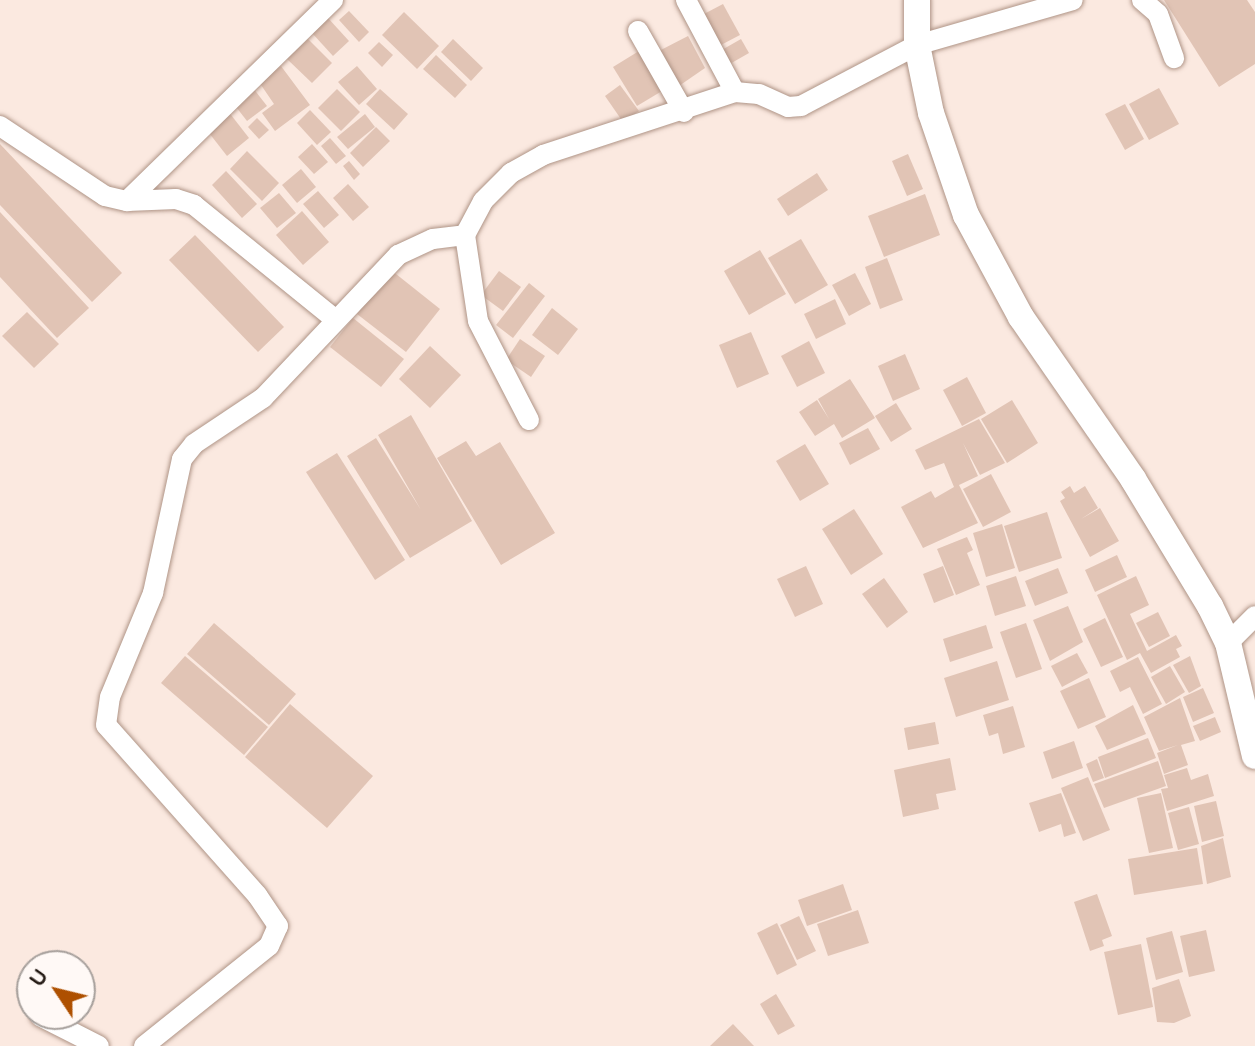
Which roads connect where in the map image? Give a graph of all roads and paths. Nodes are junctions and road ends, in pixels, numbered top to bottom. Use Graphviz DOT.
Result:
graph roads {
  1 [pos="333,0"];
  2 [pos="686,0"];
  3 [pos="917,0"];
  4 [pos="1073,0"];
  5 [pos="1142,0"];
  6 [pos="638,31"];
  7 [pos="924,43"];
  8 [pos="1174,58"];
  9 [pos="735,92"];
  10 [pos="684,112"];
  11 [pos="0,126"];
  12 [pos="127,201"];
  13 [pos="465,235"];
  14 [pos="336,320"];
  15 [pos="529,420"];
  16 [pos="1241,630"];
  17 [pos="1255,756"];
  18 [pos="68,1030"];
  19 [pos="99,1046"];
  20 [pos="144,1046"];
  1 -- 12 [label="street"];
  2 -- 9 [label="street"];
  3 -- 7 [label="street"];
  4 -- 7 [label="street"];
  5 -- 8 [label="street"];
  6 -- 10 [label="street"];
  7 -- 9 [label="street"];
  7 -- 16 [label="street"];
  9 -- 10 [label="street"];
  10 -- 13 [label="street"];
  11 -- 12 [label="street"];
  12 -- 14 [label="street"];
  13 -- 14 [label="street"];
  13 -- 15 [label="street"];
  14 -- 20 [label="street"];
  16 -- 17 [label="street"];
  18 -- 19 [label="street"];
}
